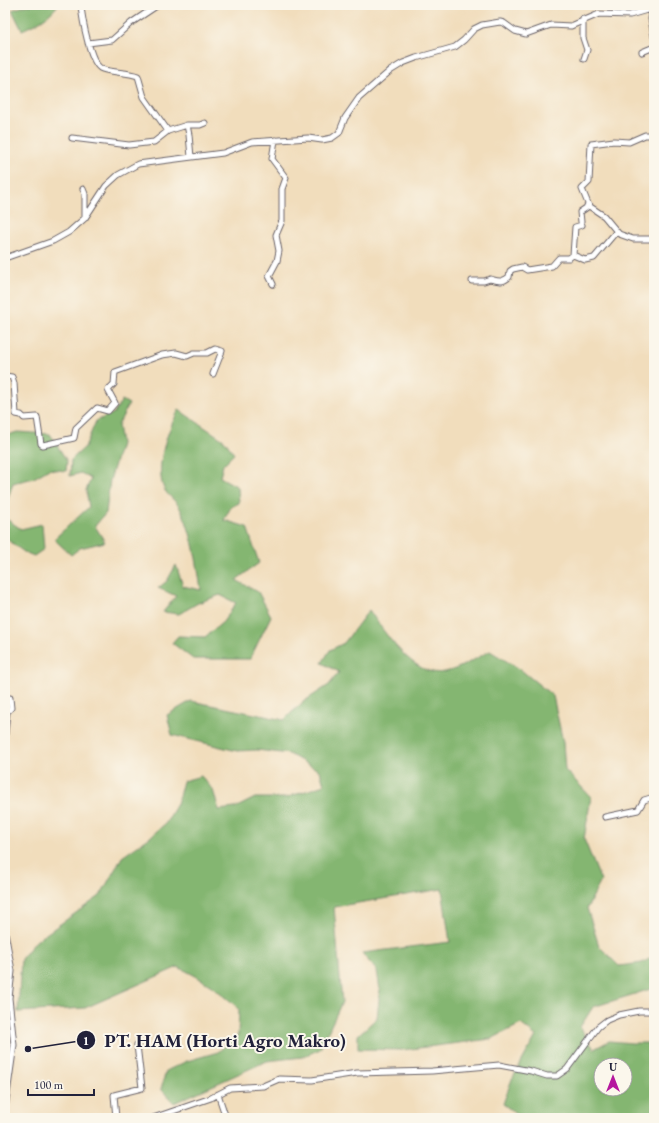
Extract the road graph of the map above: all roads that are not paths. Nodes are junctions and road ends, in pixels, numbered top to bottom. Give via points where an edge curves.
1 (81, 5) edge
2 (158, 5) edge
3 (653, 8) edge
4 (583, 20) junction
5 (654, 37) edge
6 (88, 43) junction
7 (654, 47) edge
8 (642, 52) dead end
9 (584, 59) dead end
10 (204, 123) dead end
11 (186, 124) junction
12 (168, 131) junction
13 (654, 131) edge
14 (72, 138) dead end
15 (275, 140) junction
16 (191, 157) junction
17 (83, 190) dead end
18 (588, 204) junction
19 (85, 218) junction
20 (616, 232) junction
21 (654, 239) edge
22 (573, 255) junction
23 (5, 258) edge
24 (472, 281) dead end
25 (273, 284) dead end
26 (212, 374) dead end
27 (5, 376) edge
28 (10, 698) dead end
29 (5, 734) edge
30 (654, 796) edge
31 (605, 817) dead end
32 (5, 932) edge
33 (7, 949) edge
34 (654, 1010) edge
35 (137, 1045) dead end
36 (218, 1094) junction
37 (5, 1108) edge
38 (116, 1118) edge
39 (153, 1118) edge
40 (226, 1118) edge

1 - 6 street
2 - 6 street via 134,20 112,40
3 - 4 street via 630,15 600,14
3 - 5 street via 651,19
4 - 9 street via 583,38 587,50
4 - 15 street via 571,26 551,25 526,34 500,22 482,25 454,47 416,58 390,71 359,98 345,118 339,133 332,138
6 - 12 street via 95,63 101,69 138,76 144,97
7 - 8 street
10 - 11 street
11 - 12 street
11 - 16 street
12 - 14 street via 154,142 129,145
13 - 18 street via 651,135 633,141 591,144 589,182 582,189
15 - 16 street via 247,143 223,153
15 - 25 street via 272,159 286,178 282,189 282,221 276,236 279,252 269,276
16 - 19 street via 145,163 129,168 106,186
17 - 19 street
18 - 20 street via 604,216
18 - 22 street via 580,212 582,224 575,227
19 - 23 street via 69,232 53,241
20 - 21 street via 633,239
20 - 22 street via 594,258 585,260
22 - 24 street via 558,259 552,266 527,270 522,267 513,269 504,281 498,282 490,278 484,282
26 - 27 street via 222,351 215,348 207,354 162,355 115,372 113,385 108,390 115,402 114,405 108,411 97,408 76,428 74,438 44,445 41,444 37,417 24,418 16,414 14,383 12,378
28 - 29 street via 11,708 7,713
30 - 31 street via 644,800 638,810
32 - 33 street
33 - 37 street via 12,971 9,998 14,1045
34 - 36 street via 607,1020 567,1069 557,1076 546,1076 508,1065 491,1065 432,1071 357,1073 312,1080 279,1079 262,1086 230,1088
35 - 38 street via 142,1087 114,1095
36 - 39 street
36 - 40 street

